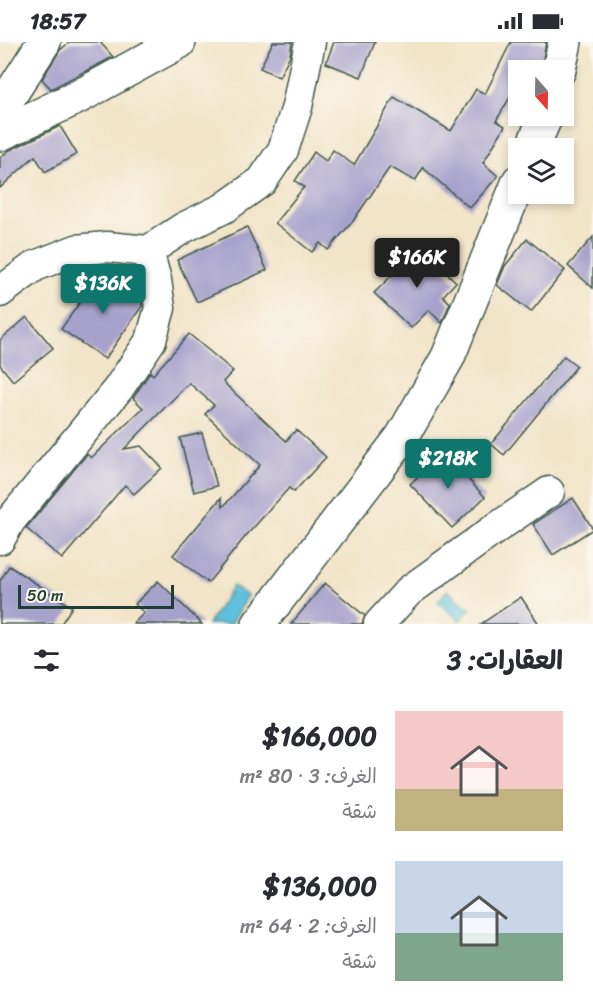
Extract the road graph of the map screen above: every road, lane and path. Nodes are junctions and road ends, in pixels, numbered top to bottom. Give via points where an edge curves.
1 (44, 42) edge
2 (179, 42) edge
3 (310, 42) edge
4 (565, 42) edge
5 (561, 60) edge
6 (0, 111) edge
7 (0, 134) edge
8 (510, 204) edge
9 (148, 251) junction
10 (0, 292) edge
11 (549, 492) dead end
12 (0, 539) edge
13 (259, 624) edge
14 (379, 624) edge

1 - 6 main road
2 - 7 main road
3 - 9 street via 297,107 283,150 262,181 224,208
4 - 5 main road
8 - 13 main road via 448,357 402,437
9 - 10 street via 107,247 76,250 35,266
9 - 12 street via 160,308 151,340 118,389 10,521
11 - 14 street via 409,591

